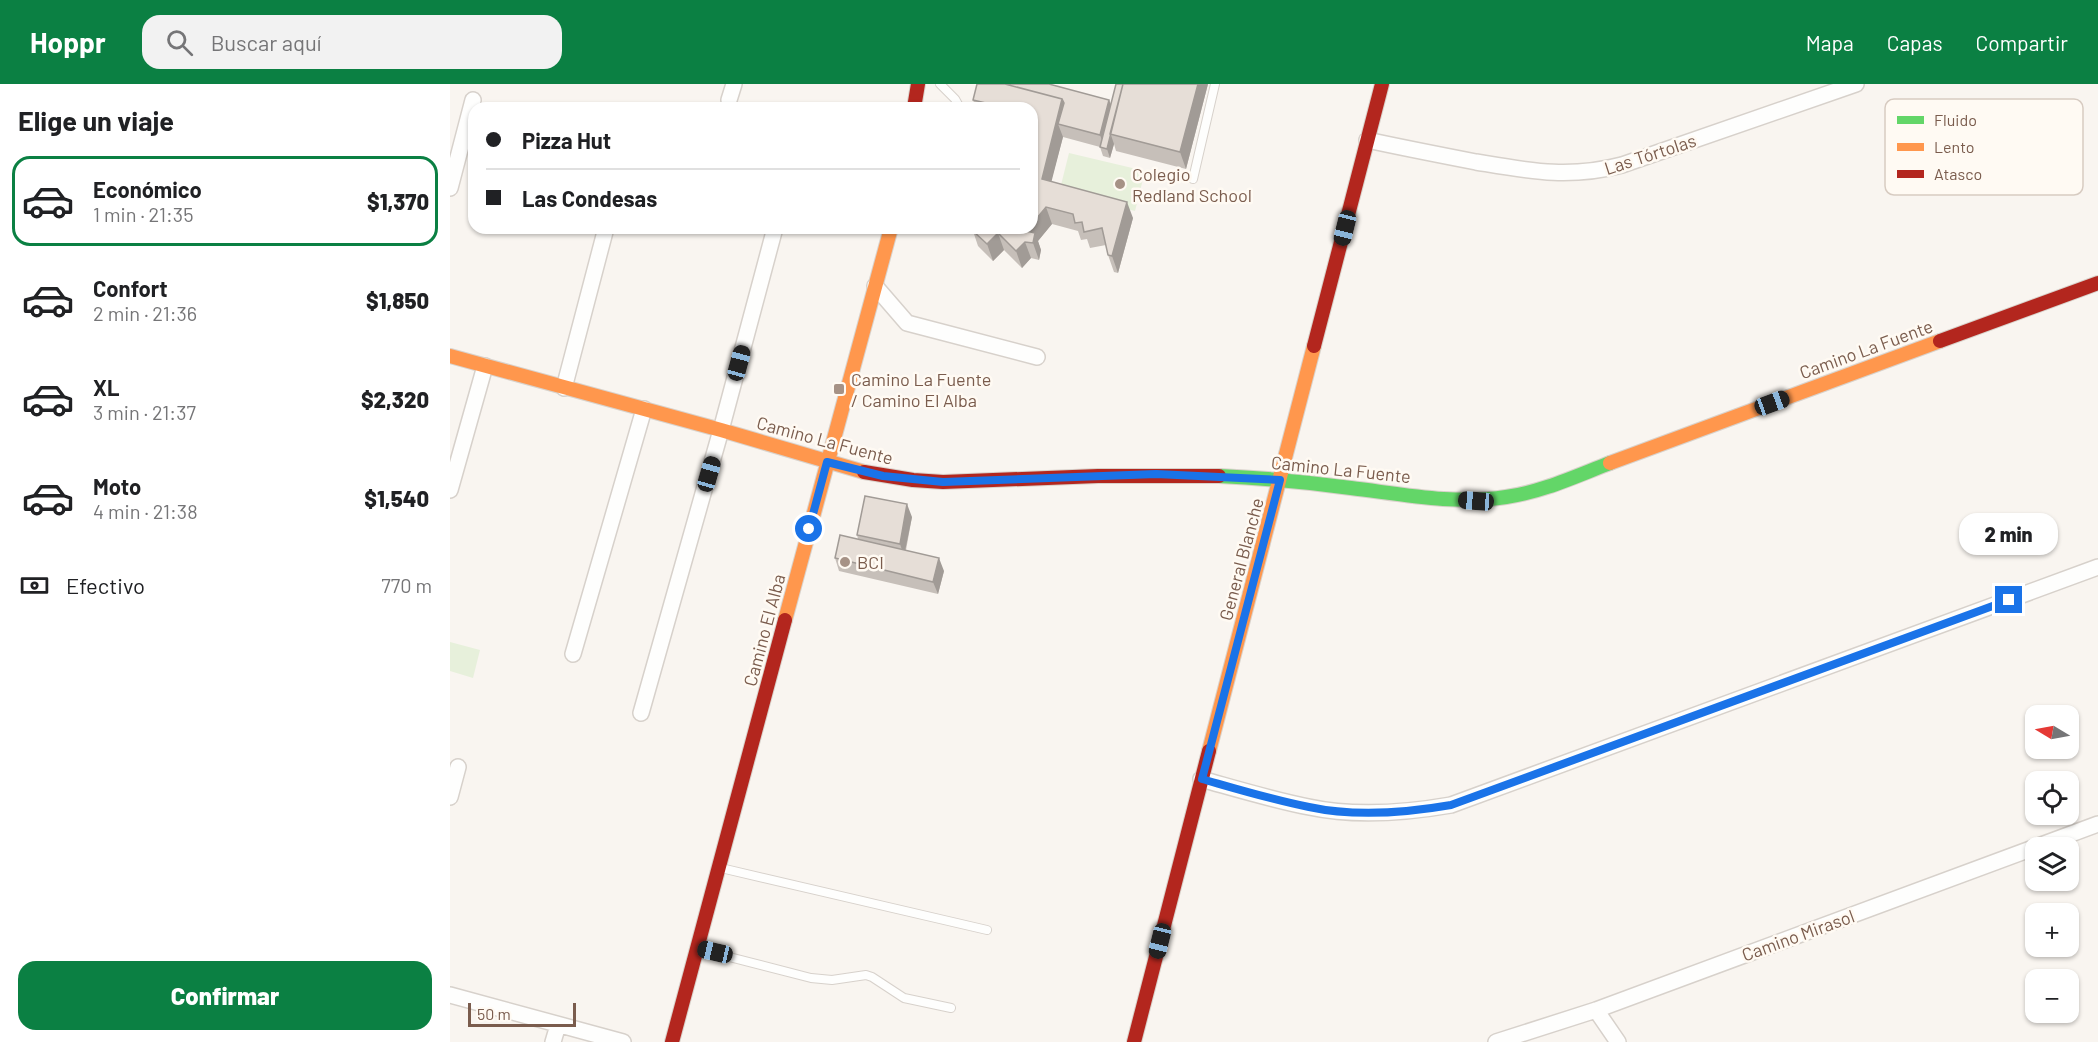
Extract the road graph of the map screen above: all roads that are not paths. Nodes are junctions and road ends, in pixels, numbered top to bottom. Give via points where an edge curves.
1 (734, 84) edge
2 (918, 84) edge
3 (940, 84) edge
4 (1215, 84) edge
5 (1382, 84) edge
6 (1856, 84) edge
7 (729, 100) dead end
8 (915, 102) edge
9 (957, 102) edge
10 (468, 119) edge
11 (1367, 140) junction
12 (1193, 179) dead end
13 (450, 188) edge
14 (604, 234) edge
15 (773, 234) edge
16 (889, 234) edge
17 (2098, 283) edge
18 (875, 286) junction
19 (450, 356) edge
20 (1037, 357) dead end
21 (485, 366) junction
22 (564, 388) junction
23 (644, 409) junction
24 (721, 430) junction
25 (827, 462) junction
26 (1280, 480) junction
27 (450, 490) edge
28 (2098, 567) edge
29 (573, 654) dead end
30 (640, 713) dead end
31 (458, 767) dead end
32 (1202, 779) junction
33 (450, 797) edge
34 (2098, 824) edge
35 (720, 868) junction
36 (987, 930) dead end
37 (698, 949) junction
38 (450, 995) edge
39 (951, 1008) dead end
40 (1596, 1010) junction
41 (558, 1024) junction
42 (552, 1042) edge
43 (623, 1042) edge
44 (672, 1042) edge
45 (1134, 1042) edge
46 (1496, 1042) edge
47 (1618, 1042) edge

1 - 7 street
2 - 8 main road
3 - 9 lane
4 - 12 lane
5 - 11 main road, General Blanche
6 - 11 street, Las Tórtolas via 1623,165 1589,172 1529,171
10 - 13 street
11 - 26 main road, General Blanche
14 - 22 street
15 - 24 street
16 - 18 main road, Camino El Alba
17 - 26 main road, Camino La Fuente via 1508,498 1459,500
18 - 20 street via 907,323
18 - 25 main road, Camino El Alba
19 - 21 main road, Camino La Fuente
21 - 22 main road, Camino La Fuente
21 - 27 street
22 - 23 main road, Camino La Fuente
23 - 24 main road, Camino La Fuente
23 - 29 street
24 - 25 main road, Camino La Fuente
24 - 30 street
25 - 26 main road, Camino La Fuente via 883,476 943,482 1156,474
25 - 35 main road, Camino El Alba
26 - 32 main road, General Blanche
28 - 32 street via 1451,805 1395,812 1329,810
31 - 33 street
32 - 45 main road, General Blanche
34 - 40 street, Camino Mirasol
35 - 36 lane
35 - 37 main road, Camino El Alba
37 - 39 lane via 811,978 832,980 866,975 904,998
37 - 44 main road, Camino El Alba
38 - 41 street
40 - 46 street, Camino Mirasol
40 - 47 street
41 - 42 street
41 - 43 street

